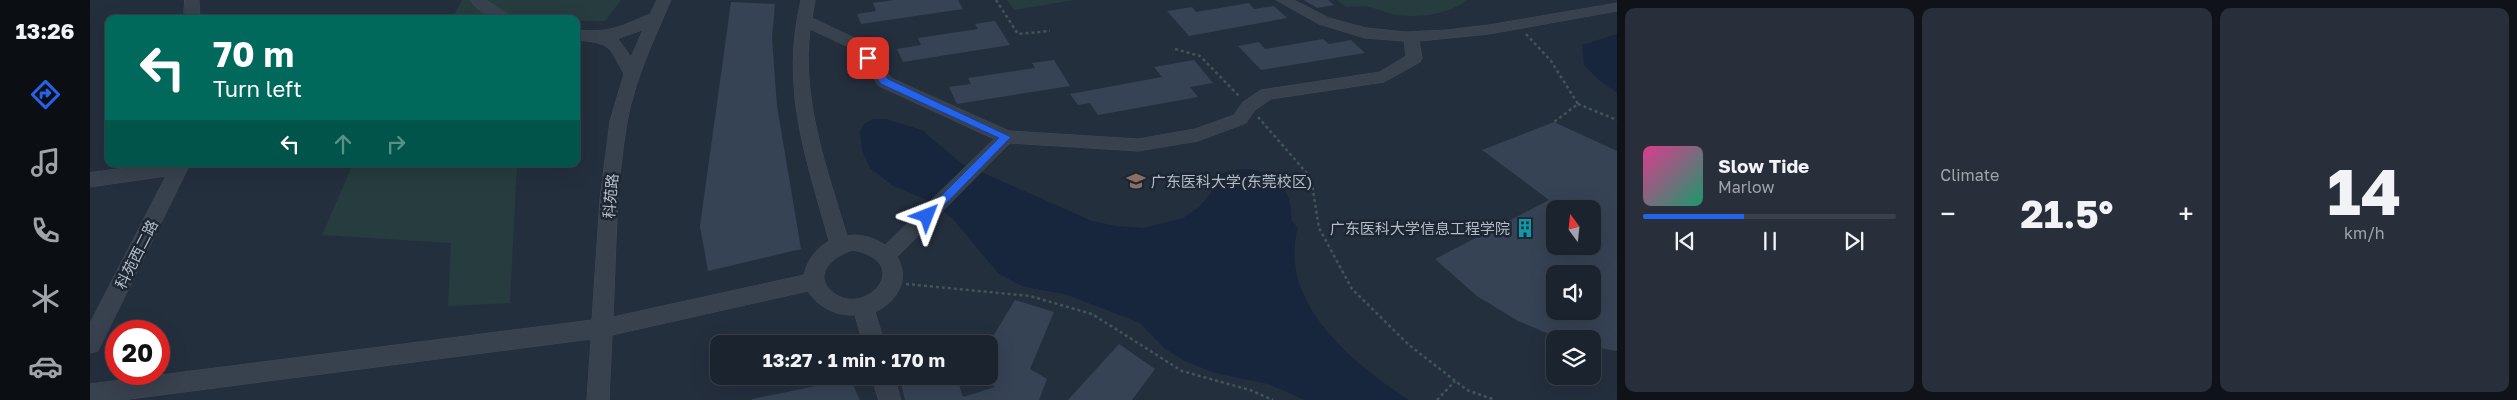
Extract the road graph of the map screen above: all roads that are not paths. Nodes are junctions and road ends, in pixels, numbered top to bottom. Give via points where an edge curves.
1 (192, 0) edge
2 (477, 0) edge
3 (664, 0) edge
4 (808, 0) edge
5 (1283, 0) edge
6 (1617, 6) edge
7 (192, 15) edge
8 (500, 15) edge
9 (654, 18) junction
10 (804, 20) junction
11 (580, 35) edge
12 (602, 38) junction
13 (1411, 38) junction
14 (632, 74) junction
15 (1006, 137) junction
16 (174, 167) edge
17 (179, 167) edge
18 (90, 180) edge
19 (840, 244) junction
20 (887, 255) junction
21 (815, 281) junction
22 (862, 305) junction
23 (602, 328) junction
24 (871, 335) edge
25 (90, 344) edge
26 (886, 385) edge
27 (90, 394) edge
28 (598, 400) edge
29 (890, 400) edge

1 - 7 street
2 - 8 street
3 - 9 street, 科苑路
4 - 10 street
5 - 13 street via 1336,25
6 - 13 street via 1438,38
9 - 12 street via 620,35
9 - 14 street, 科苑路
10 - 15 street via 859,46 885,82
10 - 19 street via 800,56 802,92 809,135
11 - 12 street
12 - 14 street via 615,43
13 - 15 street via 1414,58 1384,76 1267,94 1249,106 1240,119 1198,135 1138,145
14 - 23 street, 科苑路 via 619,121 609,199
15 - 20 street
16 - 18 street
17 - 25 street, 科苑西二路
19 - 20 street via 862,242
19 - 21 street via 828,249 817,261 813,275
20 - 22 street via 894,270 893,283 884,297
21 - 22 street via 823,295 837,304
21 - 23 street
22 - 24 street
23 - 27 street
23 - 28 street, 科苑路
26 - 29 street

